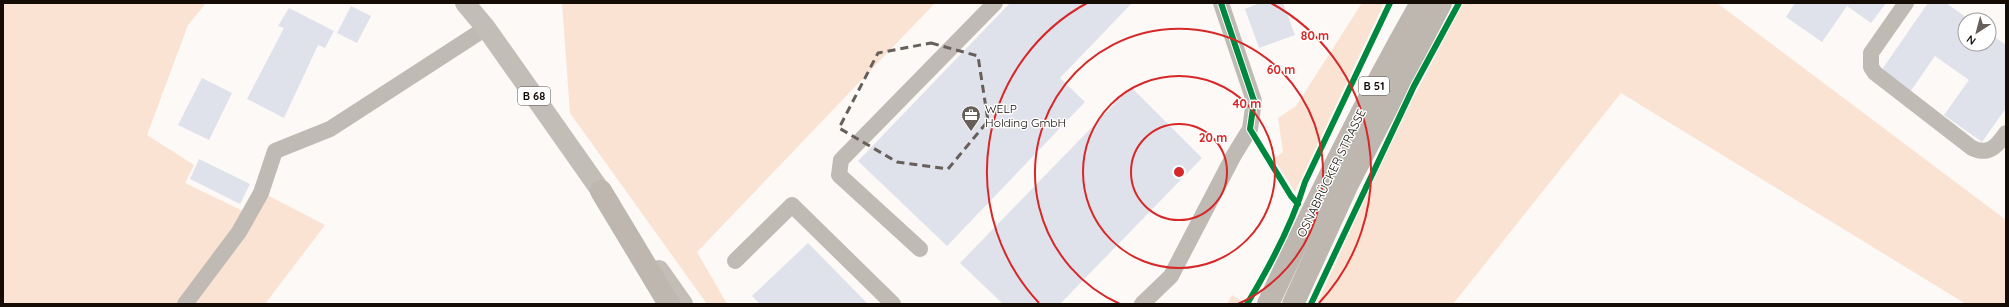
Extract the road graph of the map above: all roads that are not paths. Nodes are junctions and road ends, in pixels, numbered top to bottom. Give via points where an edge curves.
1 (465, 3) edge
2 (995, 3) edge
3 (1221, 3) edge
4 (1404, 3) edge
5 (1421, 3) edge
6 (1441, 3) edge
7 (1906, 3) edge
8 (486, 28) junction
9 (2006, 133) edge
10 (1330, 171) junction
11 (601, 191) junction
12 (920, 249) dead end
13 (735, 262) dead end
14 (186, 304) edge
15 (669, 304) edge
16 (683, 304) edge
17 (691, 304) edge
18 (893, 304) edge
19 (1142, 304) edge
20 (1268, 304) edge
21 (1293, 304) edge

1 - 8 main road, B 68
2 - 12 street via 841,160 839,175
3 - 19 street via 1254,101 1250,129 1171,276
4 - 10 highway
5 - 10 highway, OSNABRÜCKER STRASSE / B 51
6 - 21 highway, OSNABRÜCKER STRASSE / B 51 via 1348,184
7 - 9 street via 1871,53 1871,67 1875,73 1976,150 1988,151 1997,146
8 - 11 main road, B 68
8 - 14 street via 330,129 275,151 261,193 239,232
10 - 20 highway, OSNABRÜCKER STRASSE / B 51
11 - 15 highway, B 68
11 - 16 main road, B 68
11 - 17 main road, B 68
13 - 18 street via 792,205

